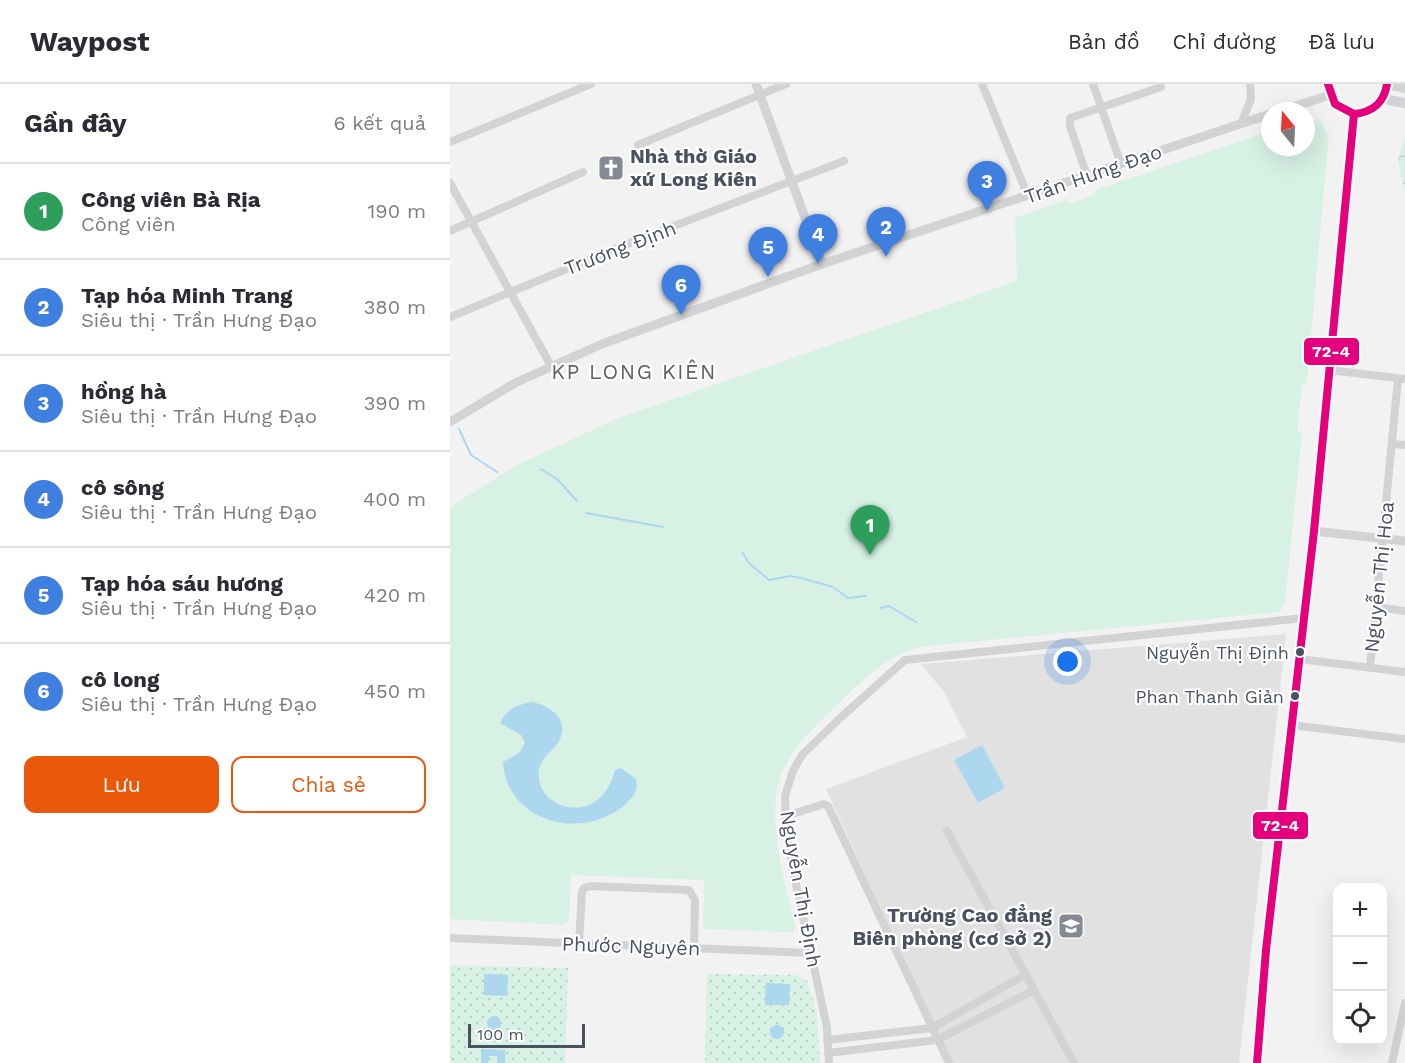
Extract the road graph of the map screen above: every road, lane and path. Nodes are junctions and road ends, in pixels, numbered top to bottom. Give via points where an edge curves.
1 (591, 84) edge
2 (756, 84) edge
3 (786, 84) edge
4 (982, 84) edge
5 (1093, 84) edge
6 (1250, 84) edge
7 (1387, 84) edge
8 (1161, 87) dead end
9 (1327, 87) edge
10 (1405, 88) edge
11 (760, 95) junction
12 (1384, 99) junction
13 (1298, 102) edge
14 (1405, 103) edge
15 (1100, 107) junction
16 (1354, 114) junction
17 (1261, 117) edge
18 (1240, 124) junction
19 (450, 142) edge
20 (638, 145) dead end
21 (844, 161) dead end
22 (1121, 164) junction
23 (583, 172) dead end
24 (1087, 176) junction
25 (450, 183) edge
26 (792, 183) junction
27 (1028, 196) junction
28 (471, 222) junction
29 (450, 231) edge
30 (822, 264) junction
31 (509, 291) junction
32 (450, 317) edge
33 (551, 366) junction
34 (1329, 370) junction
35 (1402, 379) edge
36 (450, 422) edge
37 (1392, 444) junction
38 (1405, 445) edge
39 (1314, 531) junction
40 (1384, 539) junction
41 (1405, 541) edge
42 (1376, 607) junction
43 (1405, 610) edge
44 (1305, 618) junction
45 (1299, 659) junction
46 (1370, 667) junction
47 (1405, 672) edge
48 (1291, 724) junction
49 (1405, 739) edge
50 (786, 816) junction
51 (947, 831) dead end
52 (450, 938) edge
53 (579, 944) junction
54 (694, 948) junction
55 (811, 953) junction
56 (1026, 974) junction
57 (1034, 990) junction
58 (1405, 1003) edge
59 (932, 1028) junction
60 (827, 1040) junction
61 (938, 1040) junction
62 (828, 1053) junction
63 (829, 1063) edge
64 (949, 1063) edge
65 (1074, 1063) edge
66 (1257, 1063) edge
67 (1392, 1063) edge

1 - 19 street
2 - 11 street
3 - 11 street
4 - 27 street
5 - 15 street
6 - 18 street via 1251,99
7 - 10 main road
7 - 12 main road
8 - 15 street
9 - 13 street
9 - 16 main road via 1344,111
11 - 20 street
11 - 26 street
12 - 14 main road
12 - 16 main road via 1375,108
15 - 22 street
15 - 24 street via 1074,116 1069,122
16 - 34 street
17 - 18 street, Trần Hưng Đạo
18 - 22 street, Trần Hưng Đạo
21 - 26 street, Trương Định
22 - 24 street, Trần Hưng Đạo
23 - 28 street
24 - 27 street, Trần Hưng Đạo
25 - 28 street
26 - 30 street
26 - 31 street, Trương Định
27 - 30 street, Trần Hưng Đạo
28 - 29 street
28 - 31 street
30 - 33 street, Trần Hưng Đạo
31 - 32 street, Trương Định
31 - 33 street
33 - 36 street, Trần Hưng Đạo
34 - 35 street
34 - 39 street
35 - 37 street, Nguyễn Thị Hoa
37 - 38 street
37 - 40 street, Nguyễn Thị Hoa
39 - 40 street
39 - 44 street
40 - 41 street
40 - 42 street, Nguyễn Thị Hoa
42 - 43 street
42 - 46 street, Nguyễn Thị Hoa
44 - 45 street
44 - 50 street, Nguyễn Thị Định via 905,660 802,755 785,796
45 - 46 street
45 - 48 street
46 - 47 street
48 - 49 street
48 - 66 street
50 - 55 street, Nguyễn Thị Định
50 - 59 street via 828,806
51 - 56 street
52 - 53 street, Phước Nguyên
53 - 54 street, Phước Nguyên
53 - 54 street via 582,892 591,886 689,890 695,900
54 - 55 street, Phước Nguyên
55 - 60 street, Nguyễn Thị Định
56 - 57 street
56 - 59 street
57 - 61 street
57 - 65 street
58 - 67 street
59 - 60 street
59 - 61 street
60 - 62 street, Nguyễn Thị Định
61 - 62 street
61 - 64 street
62 - 63 street, Nguyễn Thị Định

